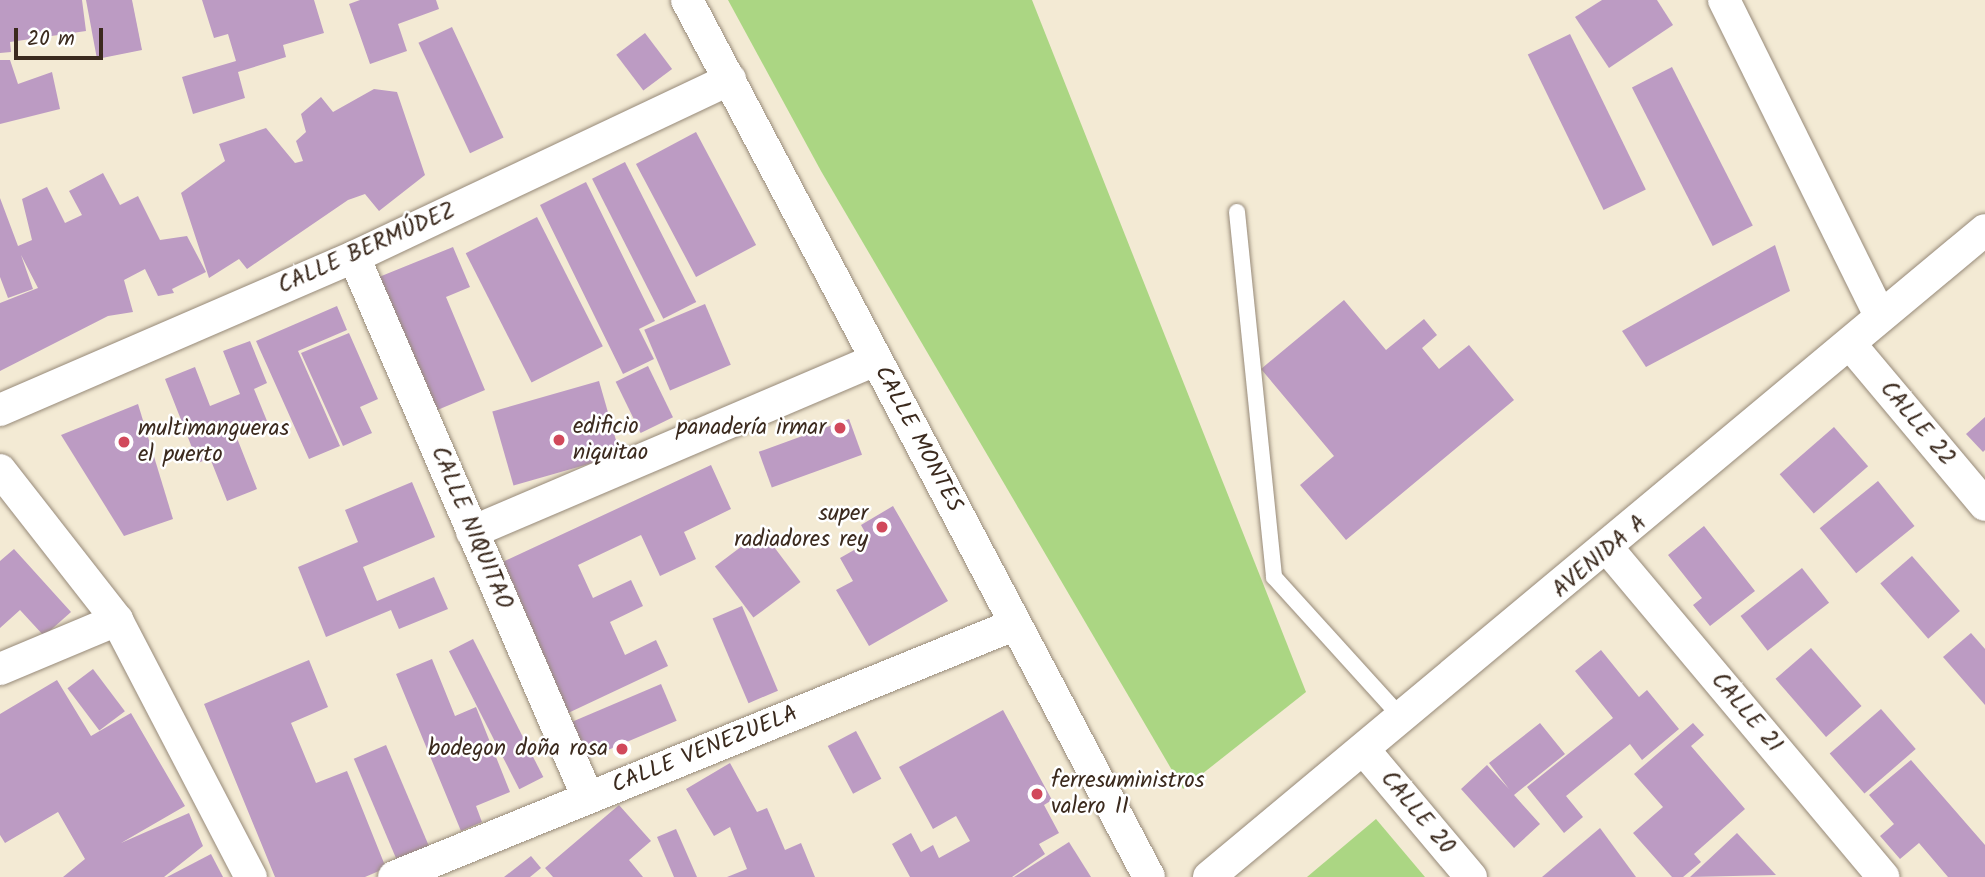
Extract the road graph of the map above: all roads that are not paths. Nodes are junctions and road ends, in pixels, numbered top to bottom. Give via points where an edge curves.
1 (687, 0) edge
2 (1724, 0) edge
3 (730, 79) junction
4 (1237, 212) dead end
5 (1985, 230) edge
6 (354, 257) junction
7 (1880, 316) junction
8 (1850, 344) junction
9 (876, 360) junction
10 (0, 410) edge
11 (0, 470) edge
12 (1985, 505) edge
13 (472, 532) junction
14 (1609, 550) junction
15 (117, 620) junction
16 (1016, 624) junction
17 (0, 670) edge
18 (1402, 718) junction
19 (1364, 750) junction
20 (588, 798) junction
21 (251, 877) edge
22 (394, 877) edge
23 (1149, 877) edge
24 (1209, 877) edge
25 (1471, 877) edge
26 (1883, 877) edge

1 - 3 street, CALLE MONTES
2 - 7 street
3 - 6 street, CALLE BERMÚDEZ
3 - 9 street, CALLE MONTES
4 - 18 lane via 1274,577
5 - 7 street, AVENIDA A
6 - 10 street, CALLE BERMÚDEZ
6 - 13 street, CALLE NIQUITAO
7 - 8 street, AVENIDA A
8 - 12 street, CALLE 22
8 - 14 street, AVENIDA A
9 - 13 street
9 - 16 street, CALLE MONTES
11 - 15 street
13 - 20 street, CALLE NIQUITAO
14 - 18 street, AVENIDA A
14 - 26 street, CALLE 21
15 - 17 street
15 - 21 street
16 - 20 street, CALLE VENEZUELA
16 - 23 street, CALLE MONTES
18 - 19 street, AVENIDA A
19 - 24 street, AVENIDA A
19 - 25 street, CALLE 20
20 - 22 street, CALLE VENEZUELA

